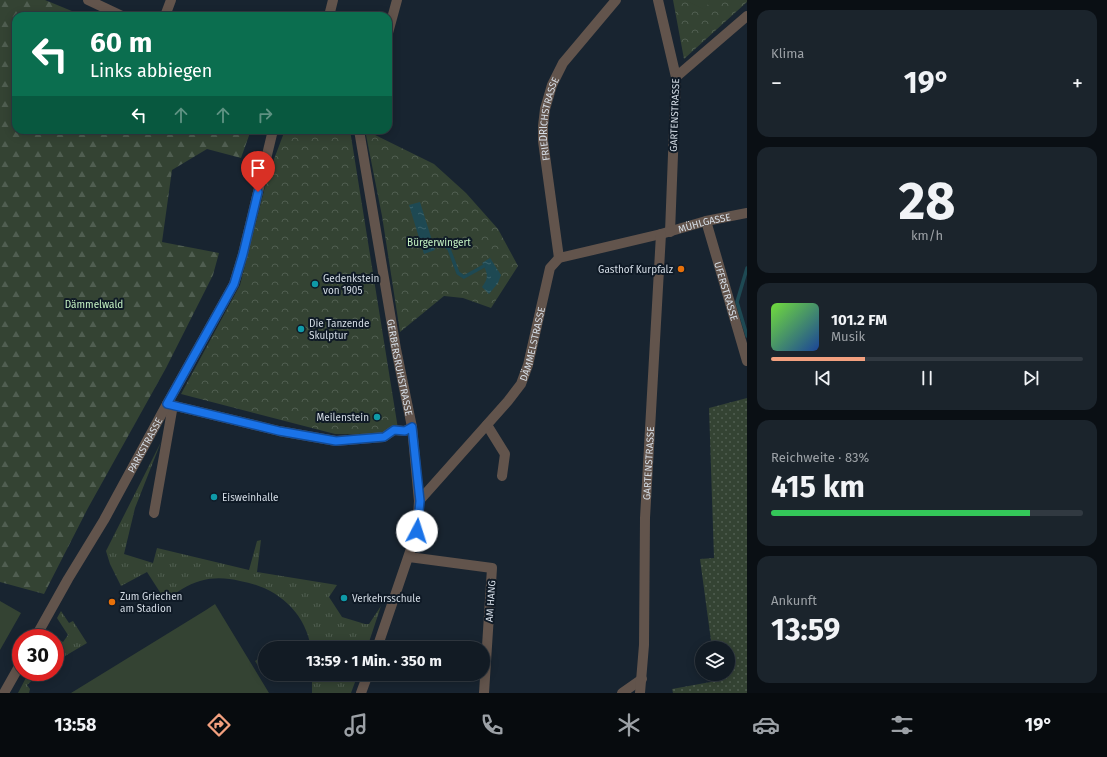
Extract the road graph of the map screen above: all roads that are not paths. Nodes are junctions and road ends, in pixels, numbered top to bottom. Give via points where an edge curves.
1 (88, 0) edge
2 (171, 0) edge
3 (333, 0) edge
4 (396, 0) edge
5 (616, 0) edge
6 (658, 0) edge
7 (114, 12) edge
8 (166, 12) edge
9 (330, 12) edge
10 (392, 16) edge
11 (747, 16) edge
12 (676, 77) junction
13 (272, 134) edge
14 (360, 134) edge
15 (747, 213) edge
16 (706, 221) junction
17 (665, 233) junction
18 (559, 258) junction
19 (747, 361) edge
20 (170, 404) junction
21 (487, 425) junction
22 (412, 427) junction
23 (502, 476) dead end
24 (420, 501) junction
25 (154, 513) dead end
26 (409, 557) junction
27 (40, 629) edge
28 (379, 641) edge
29 (12, 679) edge
30 (642, 679) junction
31 (366, 681) edge
32 (4, 693) edge
33 (362, 693) edge
34 (484, 693) edge
35 (622, 693) edge
36 (640, 693) edge

1 - 7 street
2 - 8 street
3 - 9 street
4 - 10 street
5 - 18 street, FRIEDRICHSTRASSE via 563,62 544,109 544,141
6 - 12 street, GARTENSTRASSE
11 - 12 street
12 - 17 street, GARTENSTRASSE
13 - 20 street, PARKSTRASSE via 234,284
14 - 22 street, GERBERSRUHSTRASSE via 396,349
15 - 16 street, MÜHLGASSE
16 - 17 street, MÜHLGASSE
16 - 19 street, UFERSTRASSE
17 - 18 street
17 - 30 street, GARTENSTRASSE via 645,518
18 - 21 street, DÄMMELSTRASSE via 550,268 528,365 521,384
20 - 22 street via 279,431 336,441 384,437 394,430 405,431
20 - 25 street
20 - 27 street, PARKSTRASSE
21 - 23 street via 505,454
21 - 24 street, DÄMMELSTRASSE
22 - 24 street, GERBERSRUHSTRASSE
24 - 26 street, GERBERSRUHSTRASSE via 417,531
26 - 28 street, GERBERSRUHSTRASSE
26 - 34 street, AM HANG via 492,568
29 - 32 street
30 - 35 street
30 - 36 street, GARTENSTRASSE
31 - 33 street

